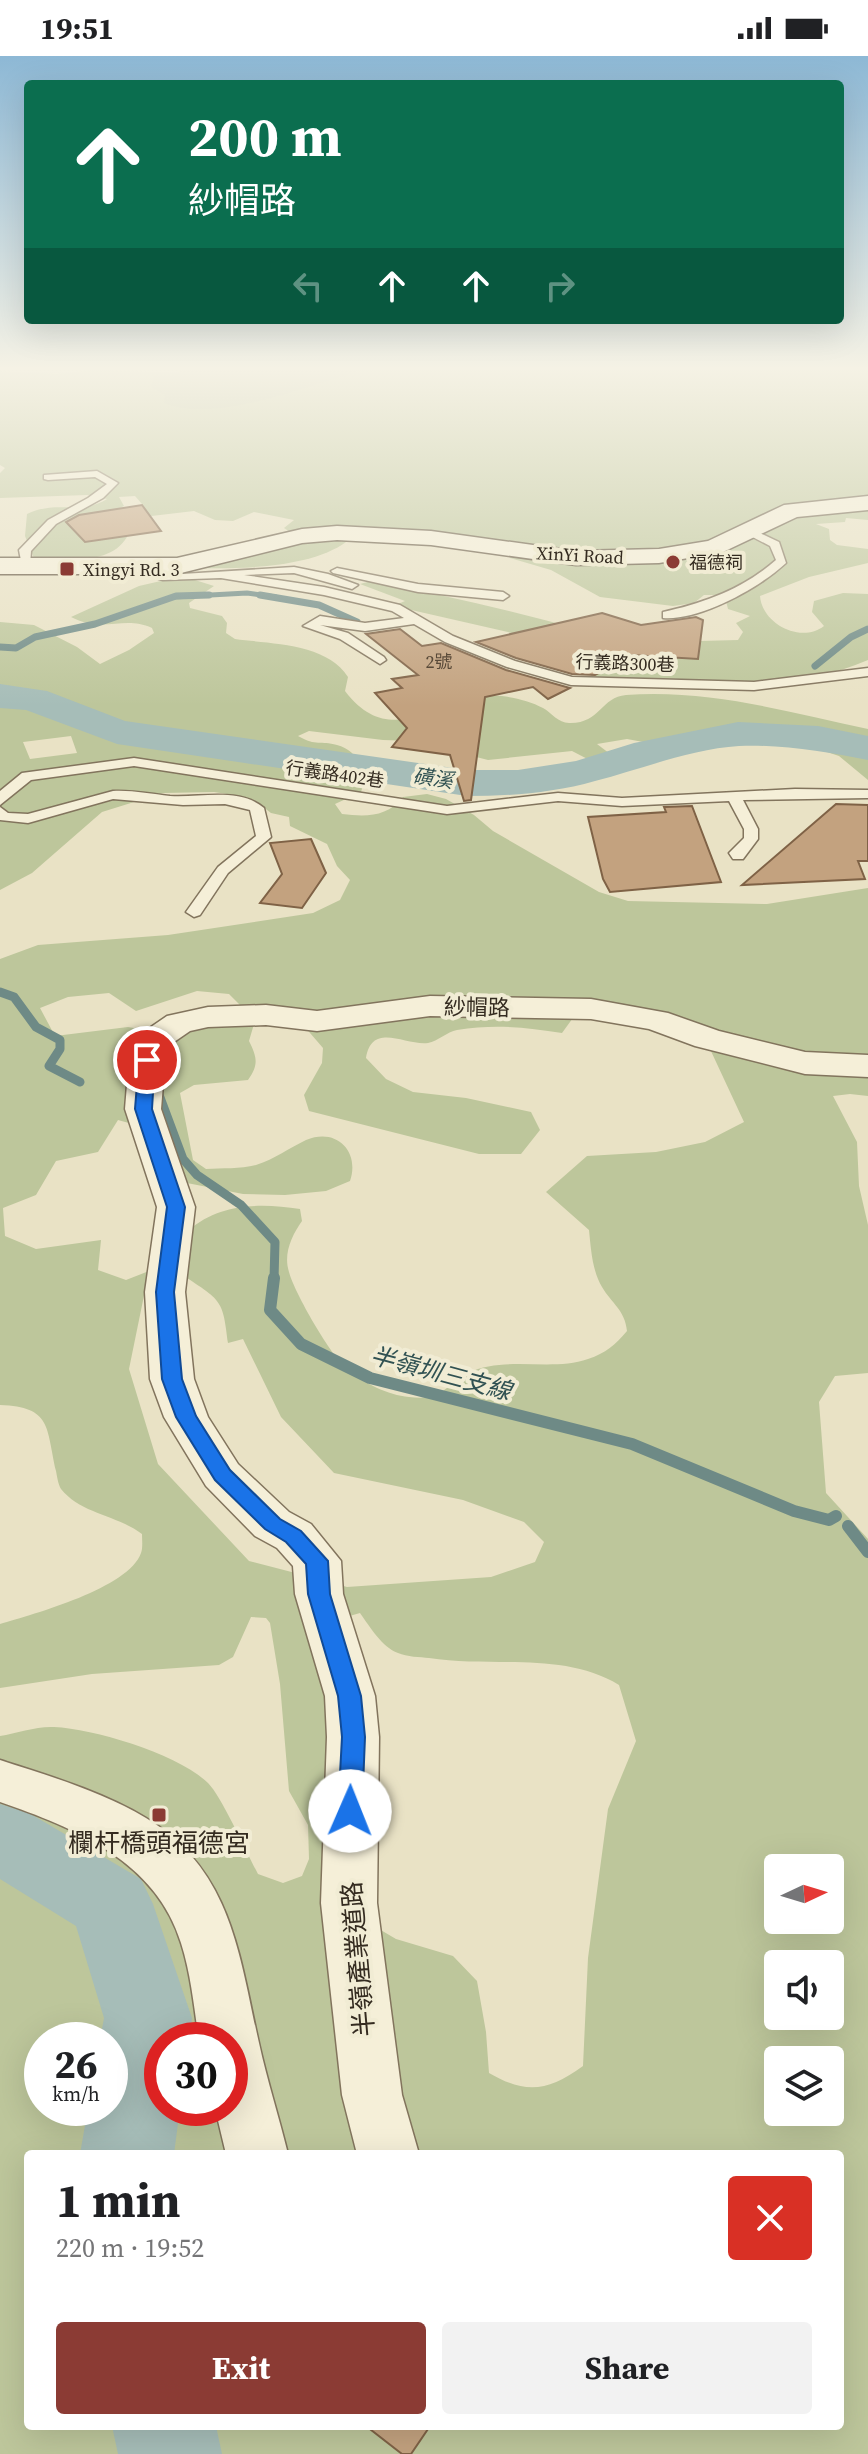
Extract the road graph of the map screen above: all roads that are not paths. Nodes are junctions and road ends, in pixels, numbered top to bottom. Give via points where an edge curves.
1 (111, 482) edge
2 (868, 503) edge
3 (747, 530) junction
4 (26, 564) junction
5 (0, 566) edge
6 (128, 567) junction
7 (278, 568) junction
8 (223, 575) junction
9 (503, 596) dead end
10 (396, 608) junction
11 (667, 615) dead end
12 (415, 620) junction
13 (380, 660) dead end
14 (868, 672) edge
15 (134, 762) junction
16 (33, 764) dead end
17 (868, 794) edge
18 (734, 797) junction
19 (0, 801) edge
20 (0, 811) edge
21 (738, 856) dead end
22 (194, 912) dead end
23 (868, 1066) edge
24 (143, 1109) joint
25 (0, 1781) edge
26 (226, 2022) edge
27 (248, 2117) edge
28 (256, 2150) edge
29 (387, 2150) edge

1 - 4 lane via 97,498 48,524 25,550
2 - 3 street, XinYi Road via 792,510
3 - 6 street, XinYi Road via 696,552 614,559 337,533 302,536 192,564
3 - 11 lane via 775,544 782,561 735,592
4 - 5 street, XinYi Road
4 - 6 street, XinYi Road
6 - 8 lane, 行義路300巷 via 151,576
7 - 8 lane, 行義路300巷
7 - 9 lane via 314,567 418,588
7 - 10 lane, 行義路300巷 via 333,579 395,602
8 - 10 lane, 行義路300巷
10 - 12 lane, 行義路300巷
12 - 13 lane via 365,627 320,620 309,626 344,636
12 - 14 lane, 行義路300巷 via 488,655 571,681 770,685
15 - 16 lane
15 - 18 lane, 行義路402巷 via 447,810 558,797 622,802
15 - 19 lane, 行義路402巷 via 27,776
17 - 18 lane, 行義路402巷
18 - 21 lane via 751,829 751,839
20 - 22 lane via 17,821 106,795 144,794 171,800 241,800 257,808 264,837 223,870
23 - 24 street, 紗帽路 via 805,1063 707,1039 656,1020 591,1009 430,1006 317,1021 266,1015 208,1017 179,1023 160,1036 147,1060
24 - 29 street, 半嶺產業道路 via 176,1207 165,1292 172,1379 186,1417 222,1475 317,1561 319,1594 350,1696 349,1903 372,2095
25 - 26 street via 90,1811 136,1837 170,1868 192,1898 210,1942
27 - 28 street

